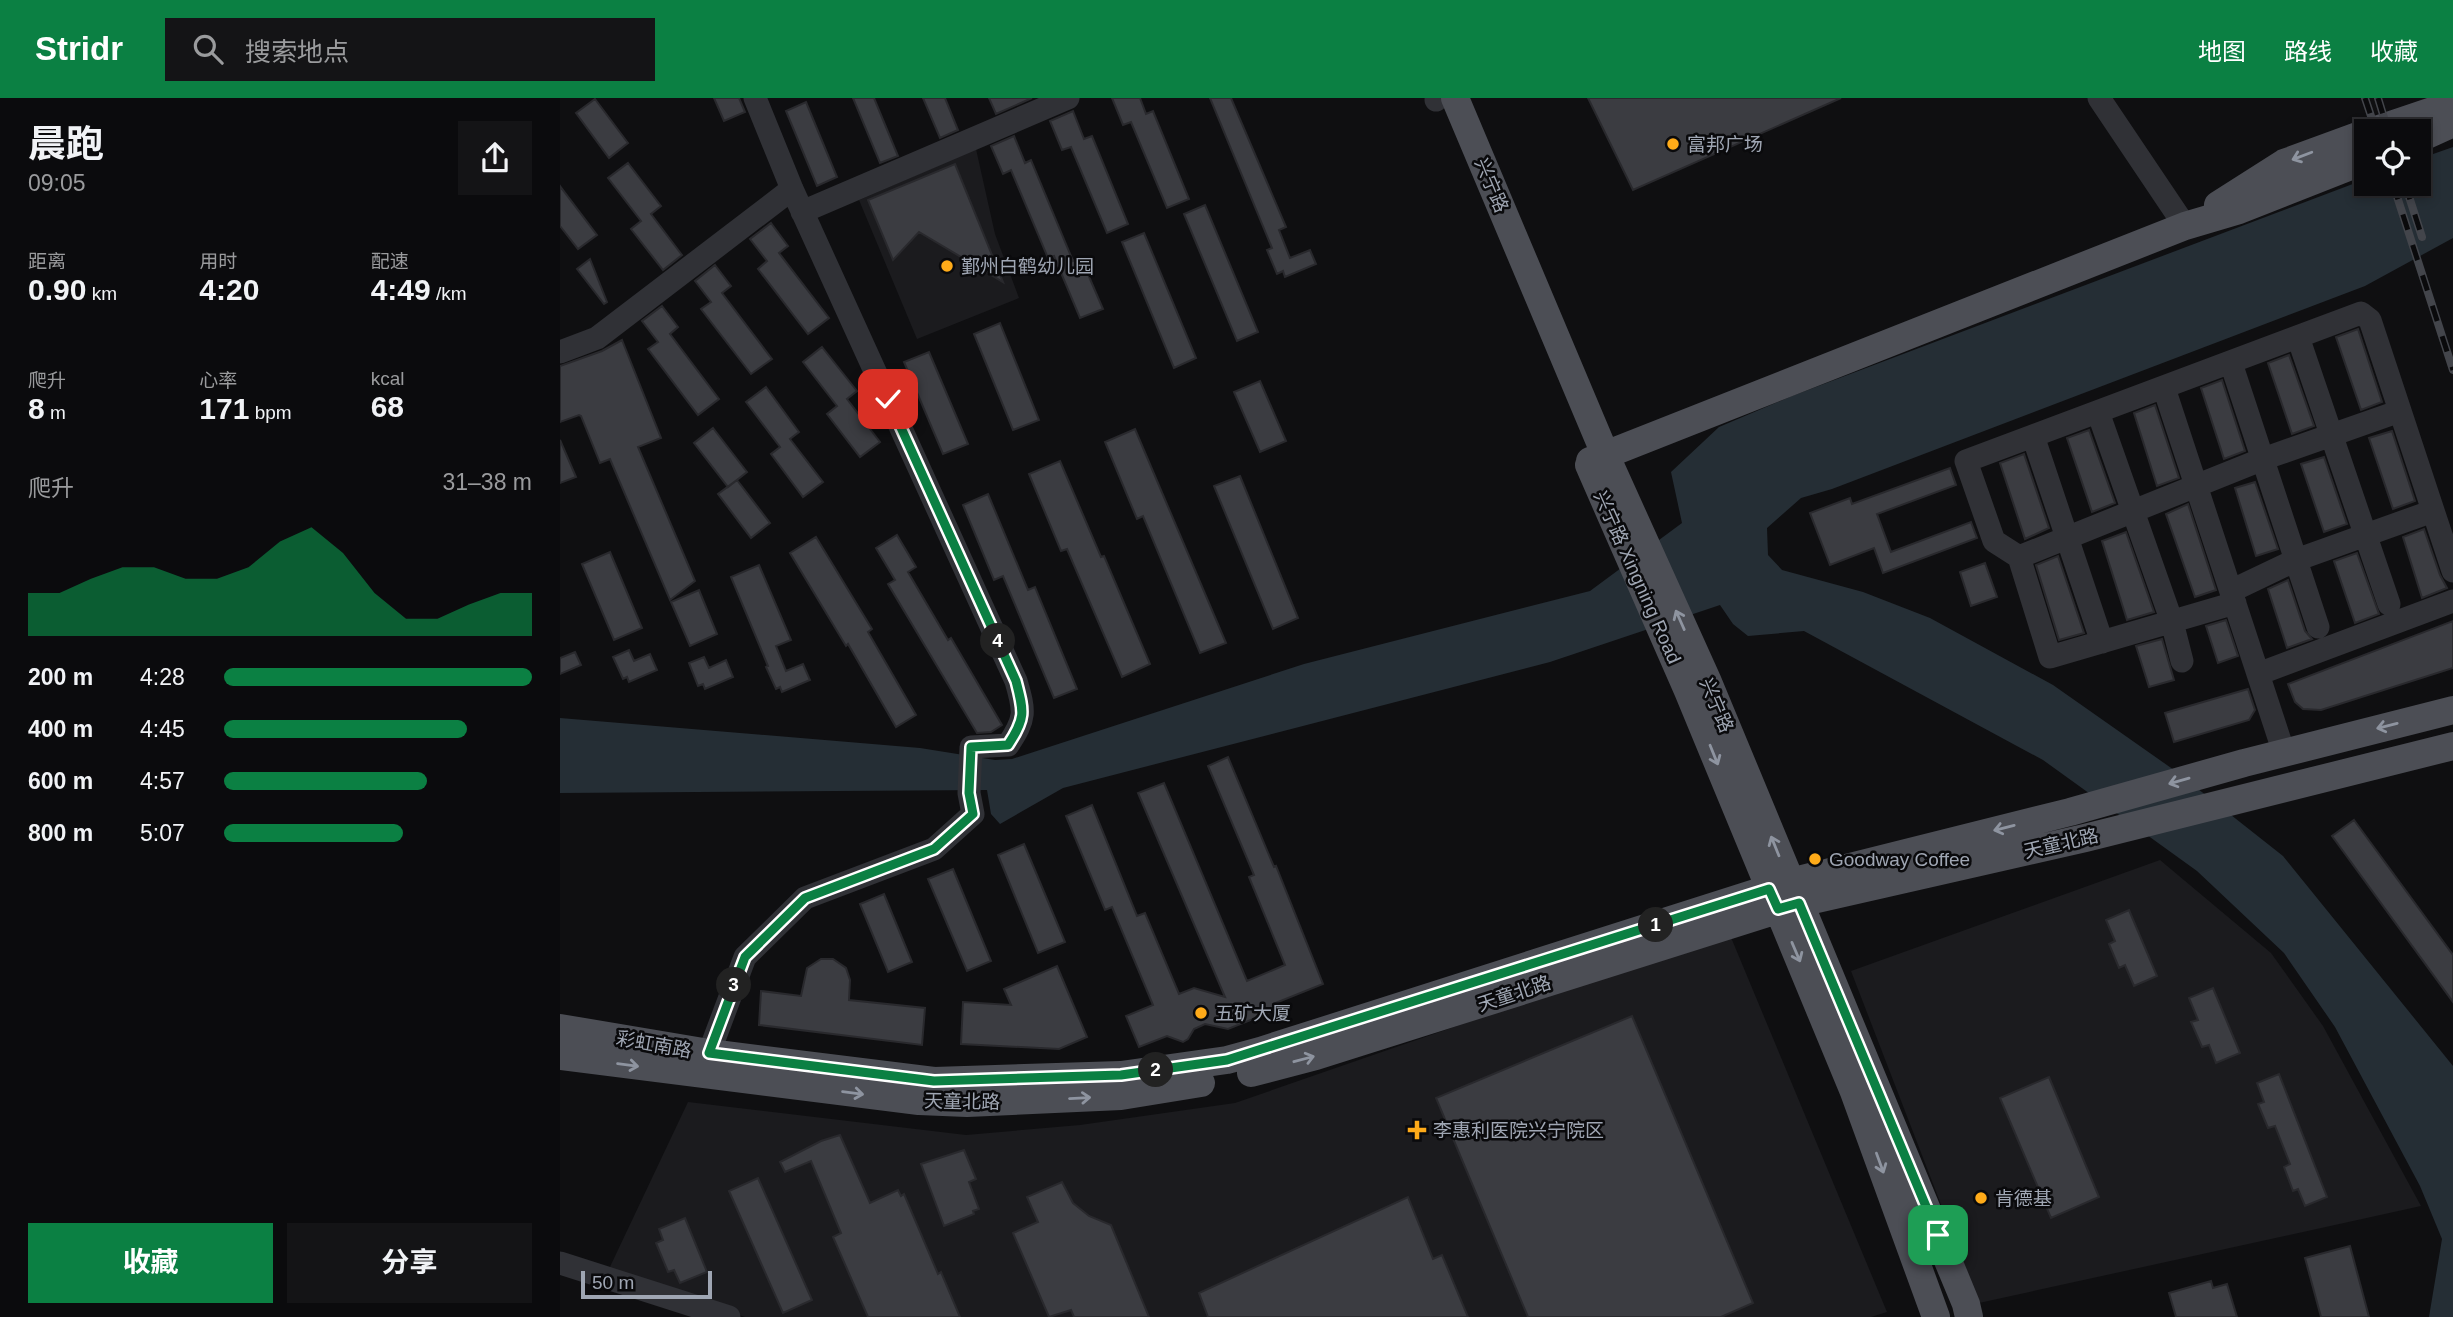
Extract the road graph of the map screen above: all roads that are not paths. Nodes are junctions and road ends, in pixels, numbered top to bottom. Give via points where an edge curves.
1 (755, 98) edge
2 (1068, 98) edge
3 (1441, 98) edge
4 (2099, 98) edge
5 (2453, 104) edge
6 (2409, 119) edge
7 (2453, 123) edge
8 (2431, 133) edge
9 (2354, 137) edge
10 (2354, 165) edge
11 (792, 189) junction
12 (802, 212) junction
13 (2185, 226) junction
14 (2298, 337) junction
15 (560, 352) edge
16 (2231, 363) junction
17 (2164, 388) junction
18 (2400, 411) junction
19 (2098, 412) junction
20 (2332, 435) junction
21 (2033, 436) junction
22 (1596, 458) junction
23 (2263, 459) junction
24 (2197, 487) junction
25 (2433, 511) junction
26 (2134, 512) junction
27 (2366, 535) junction
28 (2068, 538) junction
29 (2019, 557) junction
30 (2296, 560) junction
31 (2453, 571) edge
32 (2233, 597) junction
33 (2453, 601) edge
34 (2389, 604) dead end
35 (2172, 622) junction
36 (2318, 627) dead end
37 (2102, 642) junction
38 (2182, 661) dead end
39 (2258, 674) junction
40 (1698, 687) joint
41 (2453, 709) edge
42 (2453, 746) edge
43 (2284, 752) junction
44 (1784, 895) junction
45 (560, 1028) edge
46 (709, 1053) junction
47 (560, 1056) edge
48 (560, 1264) edge
49 (1933, 1316) edge
50 (729, 1317) edge
51 (1969, 1317) edge

1 - 11 street
2 - 12 street
3 - 22 main road, 兴宁路
4 - 13 street
5 - 6 main road
7 - 8 main road
9 -> 13 main road via 2284,163
10 - 13 main road
11 - 12 street
11 - 15 street via 597,338
12 - 46 street via 1016,681 1023,706 1021,725 1008,745 971,747 973,814 934,849 805,898 745,957
13 - 22 main road
14 - 16 street
14 - 18 street via 2366,315
14 - 20 street
16 - 17 street
16 - 23 street
17 - 19 street
17 - 24 street
18 - 20 street
18 - 25 street
19 - 21 street
19 - 26 street
20 - 23 street
20 - 27 street
21 - 28 street
21 - 29 street via 1966,461 1994,541
22 - 40 main road, 兴宁路 Xingning Road
23 - 24 street
23 - 30 street
24 - 26 street
24 - 32 street
25 - 27 street
25 - 31 street
26 - 28 street
26 - 35 street
27 - 30 street
27 - 34 street
28 - 29 street
28 - 37 street
29 - 37 street via 2050,657
30 - 32 street
30 - 36 street
32 - 35 street
32 - 39 street
33 - 39 street
35 - 37 street
35 - 38 street
39 - 43 street
40 - 44 main road, 兴宁路
41 -> 43 main road, 天童北路
42 - 44 main road, 天童北路 via 2112,831
43 -> 44 main road, 天童北路
44 - 46 main road, 彩虹南路 via 1227,1060 1121,1075 934,1081
47 -> 44 main road, 天童北路 via 919,1101 1121,1096 1234,1077 1316,1056
44 -> 49 main road, 兴宁路
44 - 51 main road, 兴宁路
45 - 46 main road, 彩虹南路
48 - 50 street

